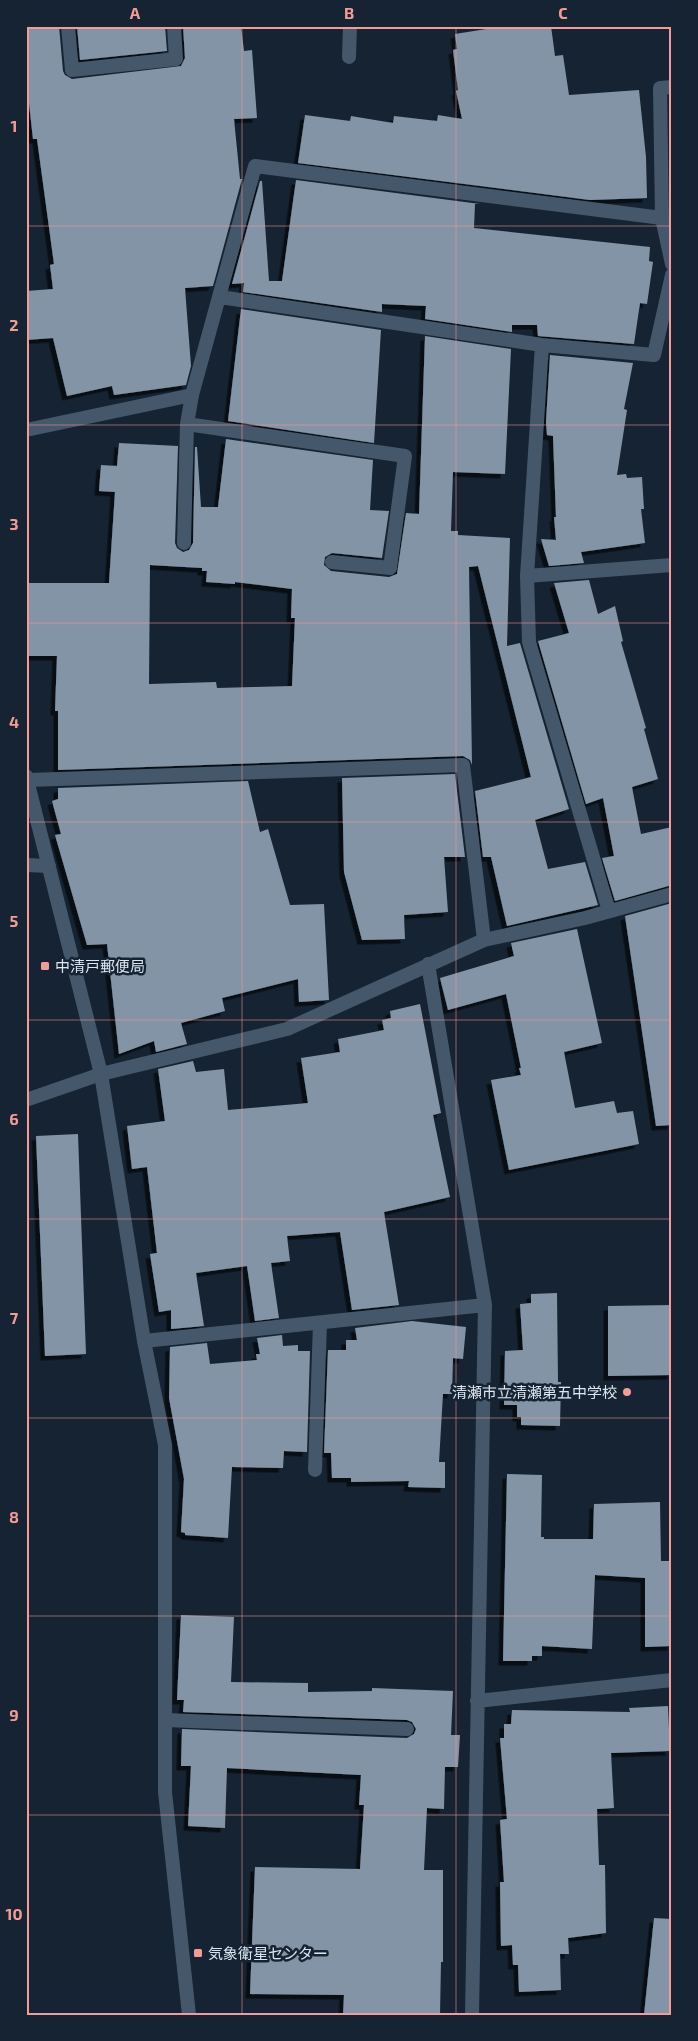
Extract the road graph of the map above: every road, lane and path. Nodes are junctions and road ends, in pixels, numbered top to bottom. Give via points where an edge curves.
1 (68, 26) edge
2 (174, 26) edge
3 (350, 26) edge
4 (349, 57) dead end
5 (672, 87) edge
6 (662, 218) junction
7 (672, 264) edge
8 (672, 275) edge
9 (220, 297) junction
10 (666, 330) edge
11 (542, 345) junction
12 (192, 395) junction
13 (187, 424) junction
14 (26, 430) edge
15 (184, 543) dead end
16 (332, 562) dead end
17 (672, 565) edge
18 (527, 576) junction
19 (27, 778) edge
20 (26, 865) edge
21 (49, 866) junction
22 (672, 894) edge
23 (609, 911) junction
24 (484, 940) junction
25 (428, 964) junction
26 (101, 1074) junction
27 (26, 1100) edge
28 (485, 1305) junction
29 (320, 1323) junction
30 (144, 1341) junction
31 (315, 1470) dead end
32 (672, 1680) edge
33 (477, 1701) junction
34 (165, 1720) junction
35 (407, 1729) dead end
36 (189, 2015) edge
37 (472, 2015) edge

1 - 2 street via 72,70 176,59
3 - 4 street
5 - 6 street via 660,88
6 - 7 street
6 - 9 street via 254,166
8 - 10 street
9 - 11 street
9 - 12 street
10 - 11 street via 654,356
11 - 18 street
12 - 13 street
12 - 14 street
13 - 15 street
13 - 16 street via 405,456 390,568
17 - 18 street
18 - 23 street via 529,642
19 - 21 street
19 - 24 street via 463,765
20 - 21 street
21 - 26 street
22 - 23 street
23 - 24 street
24 - 25 street
25 - 26 street via 287,1029
25 - 28 street
26 - 27 street
26 - 30 street
28 - 29 street
28 - 33 street
29 - 30 street
29 - 31 street
30 - 34 street via 164,1445
32 - 33 street
33 - 37 street
34 - 35 street
34 - 36 street via 165,1792

